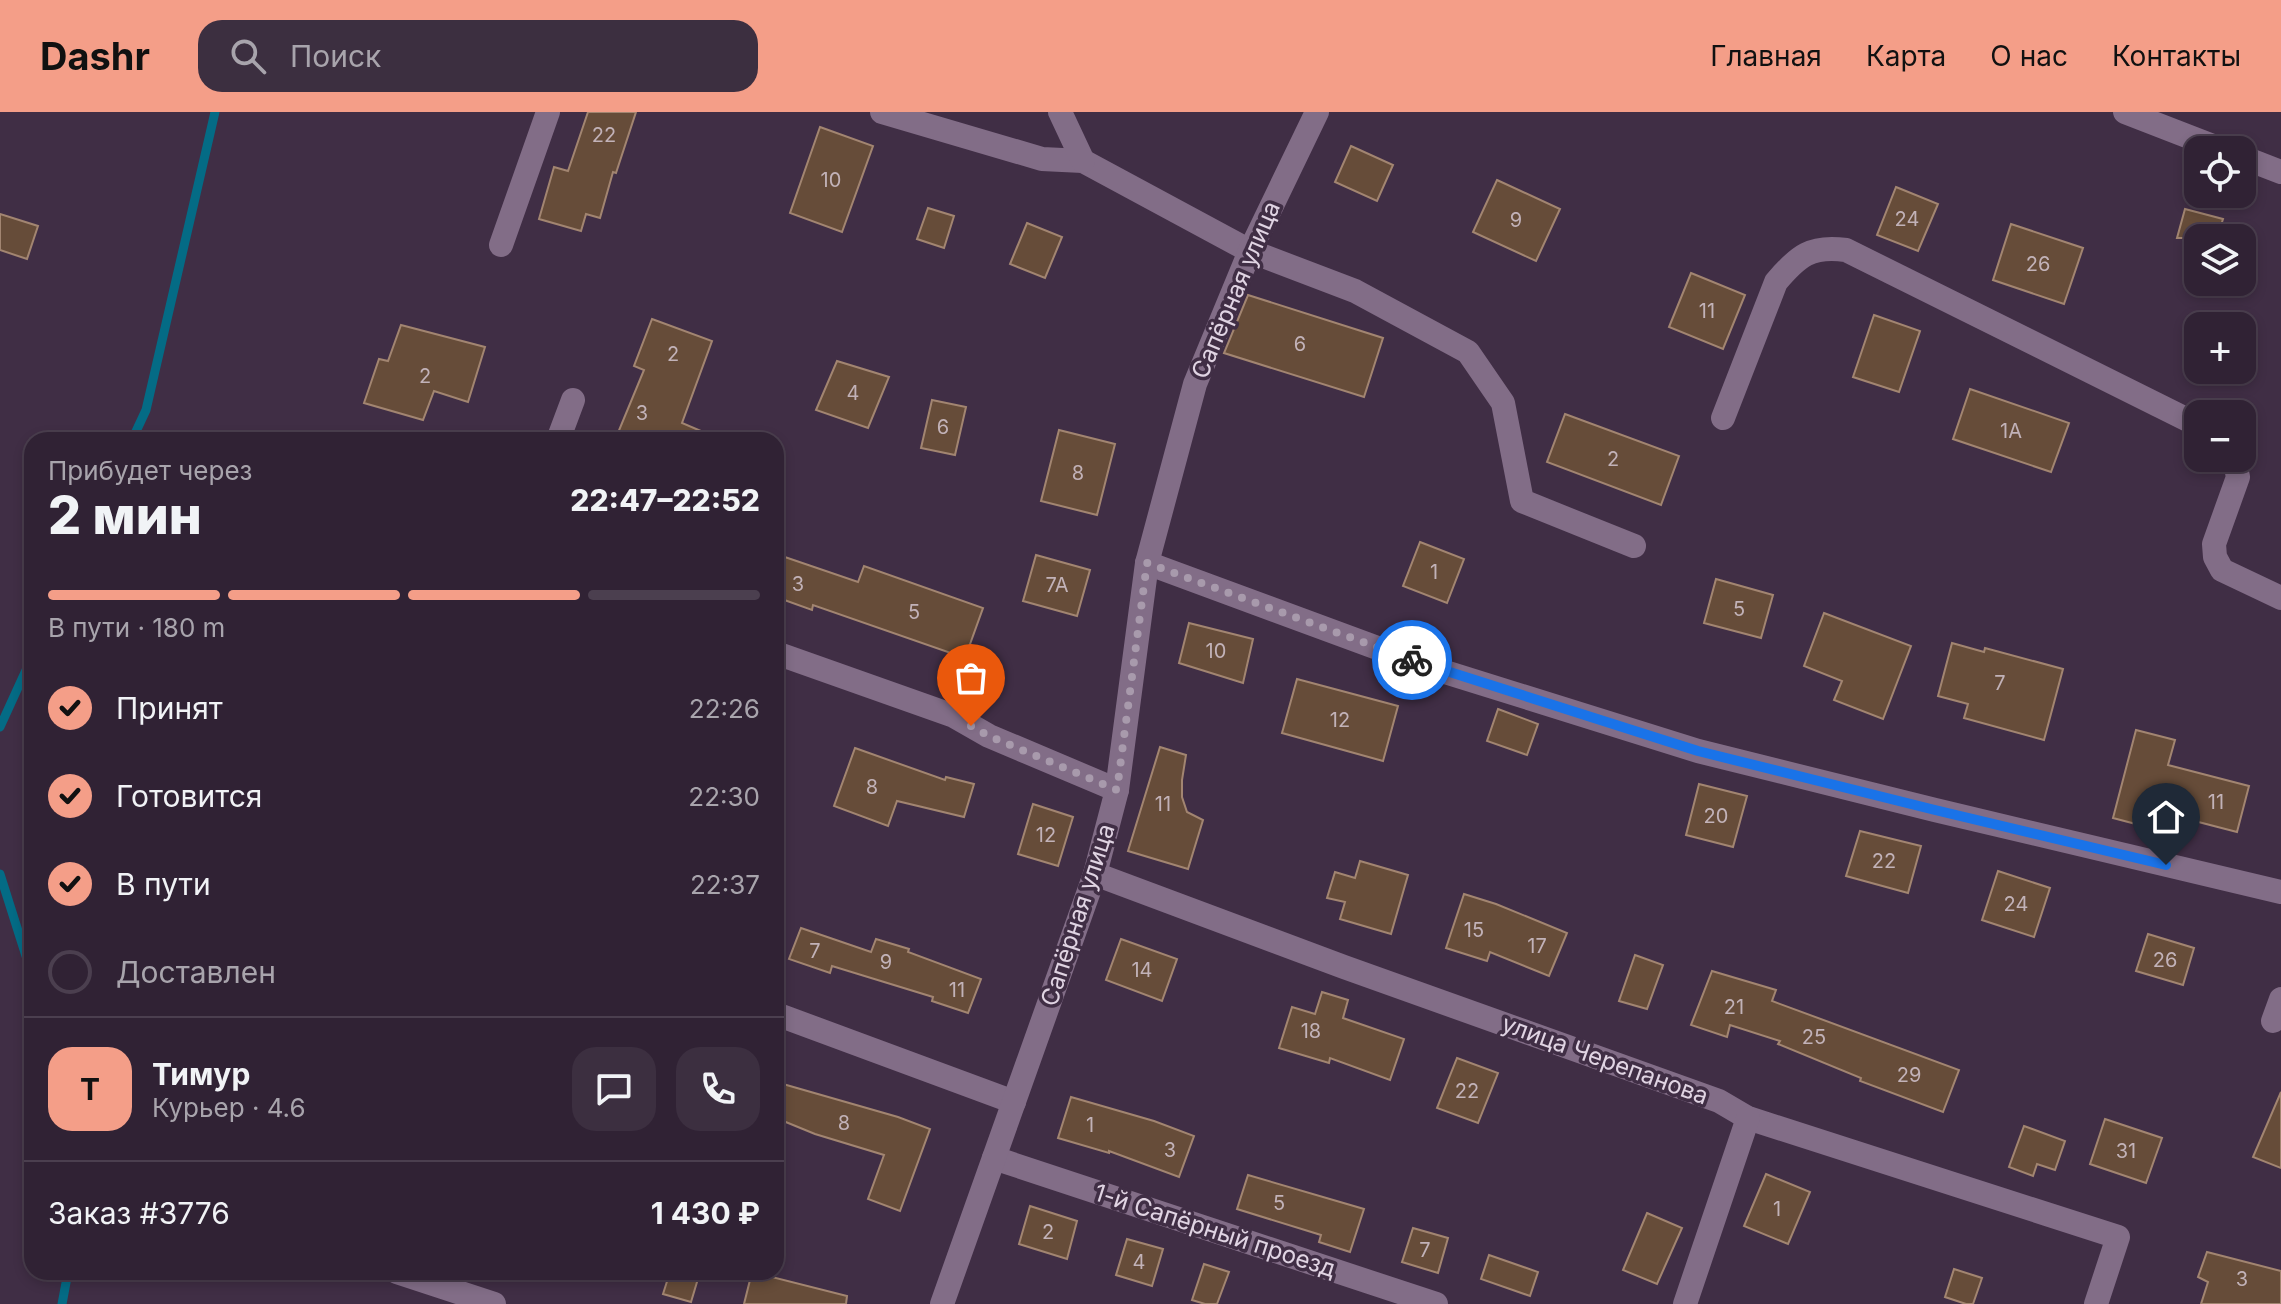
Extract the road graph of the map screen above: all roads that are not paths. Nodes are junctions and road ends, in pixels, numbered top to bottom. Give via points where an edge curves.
1 (548, 112) edge
2 (882, 112) edge
3 (1060, 112) edge
4 (1317, 112) edge
5 (2125, 112) edge
6 (2187, 136) edge
7 (1083, 161) junction
8 (2256, 162) edge
9 (2281, 172) edge
10 (501, 245) dead end
11 (1250, 251) junction
12 (573, 400) dead end
13 (1723, 418) dead end
14 (2184, 418) edge
15 (561, 432) edge
16 (2237, 472) edge
17 (1634, 546) dead end
18 (1147, 563) junction
19 (2281, 598) edge
20 (784, 656) edge
21 (1117, 790) junction
22 (1095, 874) junction
23 (2281, 892) edge
24 (784, 1017) edge
25 (1014, 1102) junction
26 (1748, 1118) junction
27 (994, 1158) junction
28 (421, 1280) edge
29 (494, 1304) edge
30 (942, 1304) edge
31 (1436, 1304) edge
32 (1685, 1304) edge
33 (2096, 1304) edge

1 - 10 street
2 - 7 street via 1042,159
3 - 7 street
4 - 11 street, Сапёрная улица
5 - 6 street
7 - 11 street
8 - 9 street
11 - 17 street via 1355,291 1468,352 1503,403 1522,501
11 - 18 street, Сапёрная улица via 1195,384
12 - 15 street
13 - 14 street via 1776,282 1789,266 1827,247 1846,250
16 - 19 street via 2214,544 2215,557 2222,570
18 - 21 street, Сапёрная улица
18 - 23 street via 1429,667 1698,751
20 - 21 street via 954,716
21 - 22 street, Сапёрная улица
22 - 25 street, Сапёрная улица
22 - 26 street, улица Черепанова via 1719,1101
24 - 25 street
25 - 27 street, Сапёрная улица
26 - 32 street
26 - 33 street, улица Черепанова via 2118,1237
27 - 30 street, Сапёрная улица
27 - 31 street, 1-й Сапёрный проезд
28 - 29 street

